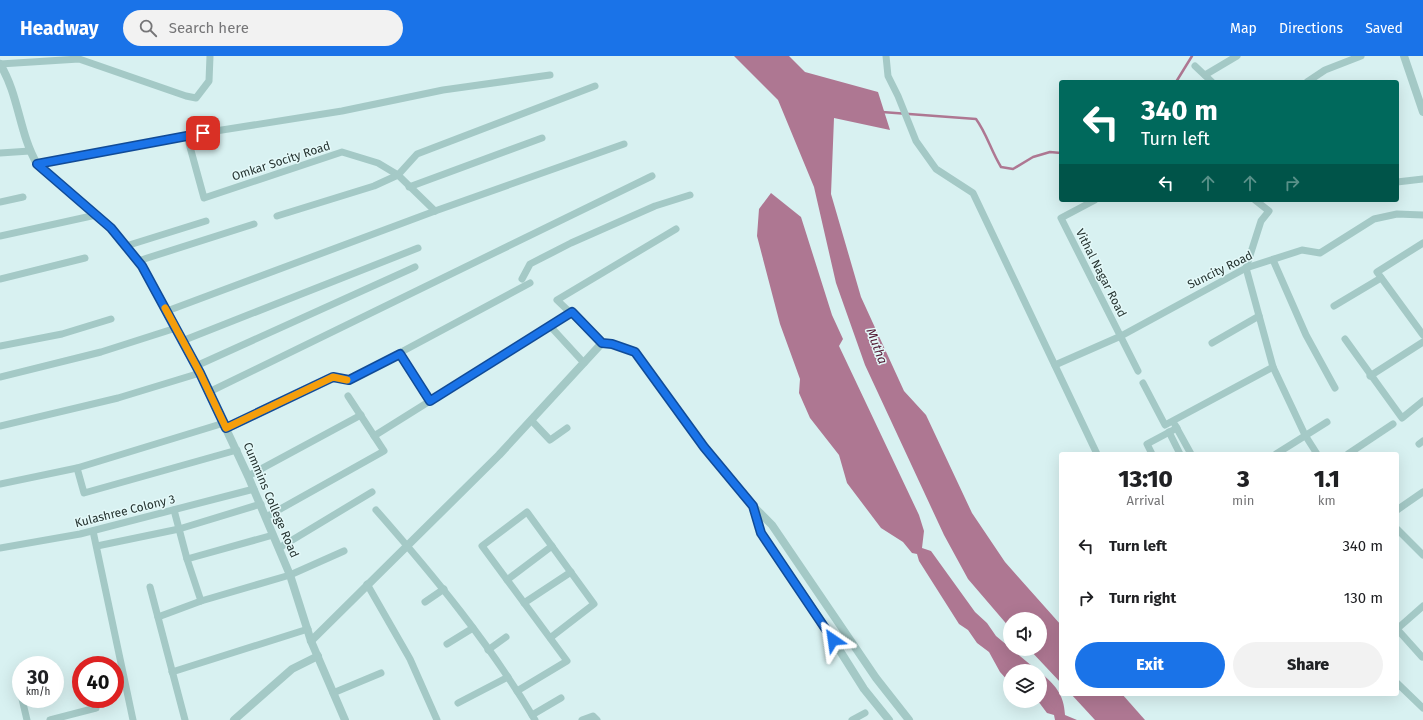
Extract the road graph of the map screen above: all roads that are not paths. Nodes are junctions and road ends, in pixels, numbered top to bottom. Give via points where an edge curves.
1 (210, 56) edge
2 (886, 56) edge
3 (1237, 56) edge
4 (1361, 56) edge
5 (1404, 56) edge
6 (0, 64) edge
7 (1195, 66) dead end
8 (1205, 75) junction
9 (550, 76) dead end
10 (1210, 80) edge
11 (1310, 80) edge
12 (595, 86) dead end
13 (1423, 112) edge
14 (187, 136) junction
15 (542, 138) dead end
16 (624, 144) dead end
17 (30, 151) junction
18 (0, 153) edge
19 (37, 164) junction
20 (398, 175) junction
21 (652, 176) dead end
22 (1423, 179) edge
23 (1399, 182) edge
24 (409, 187) junction
25 (690, 194) dead end
26 (23, 196) dead end
27 (0, 202) edge
28 (1091, 202) edge
29 (1257, 202) edge
30 (435, 211) junction
31 (96, 215) junction
32 (277, 216) dead end
33 (1423, 216) edge
34 (206, 221) dead end
35 (254, 224) dead end
36 (676, 229) dead end
37 (0, 236) edge
38 (1423, 242) edge
39 (126, 246) junction
40 (418, 248) dead end
41 (85, 258) dead end
42 (1273, 260) junction
43 (138, 261) junction
44 (415, 267) dead end
45 (1246, 268) junction
46 (1381, 278) junction
47 (0, 279) edge
48 (522, 279) dead end
49 (530, 283) dead end
50 (1334, 306) dead end
51 (167, 311) junction
52 (572, 312) junction
53 (1259, 316) junction
54 (111, 319) dead end
55 (550, 326) junction
56 (176, 328) junction
57 (1423, 335) edge
58 (1120, 336) junction
59 (1345, 339) dead end
60 (182, 341) junction
61 (1423, 342) edge
62 (602, 343) junction
63 (1212, 343) dead end
64 (0, 346) edge
65 (400, 354) junction
66 (584, 363) junction
67 (1055, 365) junction
68 (1273, 367) junction
69 (198, 369) junction
70 (1138, 371) dead end
71 (1370, 376) junction
72 (0, 377) edge
73 (1143, 383) dead end
74 (1336, 388) dead end
75 (209, 392) junction
76 (348, 396) dead end
77 (430, 401) junction
78 (1423, 401) edge
79 (361, 415) junction
80 (532, 421) junction
81 (1172, 421) junction
82 (1327, 422) dead end
83 (1393, 424) dead end
84 (0, 426) edge
85 (225, 426) junction
86 (568, 428) dead end
87 (1177, 428) junction
88 (1169, 432) junction
89 (1305, 435) junction
90 (374, 436) junction
91 (237, 450) junction
92 (1096, 452) edge
93 (1151, 452) edge
94 (1179, 452) edge
95 (1190, 452) edge
96 (1279, 452) edge
97 (1316, 452) edge
98 (1351, 452) edge
99 (77, 468) junction
100 (248, 476) junction
101 (0, 484) edge
102 (254, 489) junction
103 (372, 492) dead end
104 (1423, 492) edge
105 (261, 504) junction
106 (753, 506) junction
107 (1399, 509) edge
108 (174, 510) junction
109 (376, 510) dead end
110 (266, 517) junction
111 (179, 529) junction
112 (94, 530) junction
113 (1399, 530) edge
114 (273, 535) junction
115 (97, 546) junction
116 (407, 546) junction
117 (552, 546) junction
118 (0, 548) edge
119 (279, 548) junction
120 (344, 552) dead end
121 (1423, 555) edge
122 (186, 559) junction
123 (571, 572) junction
124 (290, 575) junction
125 (506, 580) junction
126 (367, 584) junction
127 (150, 587) dead end
128 (444, 589) junction
129 (201, 601) junction
130 (425, 602) dead end
131 (524, 603) junction
132 (1423, 606) edge
133 (158, 617) junction
134 (1399, 627) edge
135 (473, 628) junction
136 (308, 629) junction
137 (1399, 631) edge
138 (506, 637) dead end
139 (550, 638) junction
140 (311, 641) junction
141 (447, 644) dead end
142 (488, 650) junction
143 (318, 656) junction
144 (1422, 657) dead end
145 (172, 672) junction
146 (381, 673) dead end
147 (508, 677) junction
148 (1399, 685) edge
149 (518, 691) junction
150 (334, 693) junction
151 (561, 698) dead end
152 (458, 703) dead end
153 (24, 708) edge
154 (96, 708) dead end
155 (1423, 708) edge
156 (865, 712) dead end
157 (534, 719) edge
158 (27, 720) edge
159 (50, 720) edge
160 (133, 720) edge
161 (185, 720) edge
162 (234, 720) edge
163 (345, 720) edge
164 (437, 720) edge
165 (582, 720) edge
166 (597, 720) edge
167 (852, 720) edge
168 (889, 720) edge
169 (909, 720) edge

1 - 6 street via 209,81 196,98 79,59
2 - 67 street via 888,76 916,141 936,169 973,193
3 - 8 street
4 - 11 street via 1325,70
5 - 13 street
6 - 17 street, Cummins College Road via 11,84
7 - 8 street
8 - 10 street
9 - 14 street via 443,90 342,111
12 - 20 street via 417,154
14 - 19 street
14 - 20 street, Omkar Socity Road via 204,198 342,152 378,163
15 - 24 street
16 - 30 street
17 - 18 street
17 - 19 street, Cummins College Road
19 - 31 street, Cummins College Road
20 - 24 street, Omkar Socity Road
20 - 32 street via 374,186
21 - 75 street
22 - 23 street
24 - 30 street, Omkar Socity Road
25 - 48 street via 655,206 571,243 530,264
26 - 27 street
28 - 58 street, Vithal Nagar Road via 1061,218
29 - 45 street via 1268,211 1261,221
30 - 51 street
31 - 37 street
31 - 39 street, Cummins College Road
33 - 42 street, Suncity Road via 1397,214 1374,220 1320,253 1302,250
34 - 39 street
35 - 43 street
36 - 52 street via 557,300
38 - 46 street via 1377,272
39 - 43 street, Cummins College Road
40 - 60 street
41 - 47 street
42 - 45 street, Suncity Road
42 - 74 street via 1306,335
43 - 51 street, Cummins College Road
44 - 69 street
45 - 53 street
45 - 58 street, Suncity Road
46 - 50 street
46 - 57 street
49 - 65 street
51 - 56 street, Cummins College Road
52 - 55 street
52 - 62 street
53 - 63 street
53 - 68 street
54 - 64 street via 62,334
55 - 66 street
55 - 77 street
56 - 60 street, Cummins College Road
56 - 72 street via 101,352
58 - 67 street, Suncity Road
58 - 70 street, Vithal Nagar Road
59 - 71 street
60 - 69 street, Cummins College Road
61 - 71 street
62 - 66 street
62 - 106 street via 635,352 704,447
65 - 77 street
65 - 85 street via 349,380 333,377
66 - 80 street
67 - 92 street
68 - 81 street
68 - 89 street
69 - 75 street, Cummins College Road
69 - 84 street via 118,398
71 - 78 street via 1402,418
73 - 81 street via 1164,425
75 - 85 street, Cummins College Road
76 - 79 street
77 - 90 street
79 - 90 street
79 - 100 street
80 - 86 street via 550,440
80 - 116 street
81 - 87 street
82 - 89 street
83 - 98 street
85 - 91 street, Cummins College Road
85 - 99 street
87 - 88 street
87 - 95 street
88 - 93 street via 1147,444
88 - 94 street
89 - 96 street
89 - 97 street
90 - 110 street via 384,451
91 - 99 street via 84,493
91 - 100 street, Cummins College Road
99 - 101 street
100 - 102 street, Cummins College Road
102 - 105 street, Cummins College Road
102 - 108 street, Kulashree Colony 3
103 - 119 street
104 - 107 street
105 - 110 street, Cummins College Road
105 - 111 street
106 - 168 street via 761,533 864,689
106 - 169 street via 772,524 876,678
108 - 111 street
108 - 112 street, Kulashree Colony 3
109 - 116 street
110 - 114 street, Cummins College Road
111 - 115 street
111 - 122 street
112 - 115 street
112 - 118 street, Kulashree Colony 3
113 - 121 street
114 - 119 street, Cummins College Road
114 - 122 street
115 - 160 street
116 - 126 street
116 - 128 street
117 - 123 street
117 - 125 street
117 - 125 street via 527,512 482,546
119 - 124 street, Cummins College Road
120 - 124 street
122 - 129 street
123 - 131 street
123 - 139 street via 594,604
124 - 129 street
124 - 136 street, Cummins College Road
125 - 131 street
126 - 140 street
126 - 164 street via 410,659
127 - 133 street
128 - 130 street
128 - 135 street
129 - 133 street
131 - 139 street
132 - 134 street
133 - 145 street
135 - 141 street
135 - 142 street
136 - 140 street, Cummins College Road
136 - 145 street
137 - 144 street
138 - 142 street
139 - 149 street via 566,661
140 - 143 street, Cummins College Road
142 - 147 street
143 - 150 street, Cummins College Road
143 - 162 street via 292,669
145 - 161 street
146 - 150 street
147 - 149 street
147 - 152 street
148 - 155 street
149 - 157 street
150 - 163 street, Cummins College Road
151 - 157 street
153 - 158 street
154 - 159 street
156 - 167 street
165 - 166 street via 593,716

